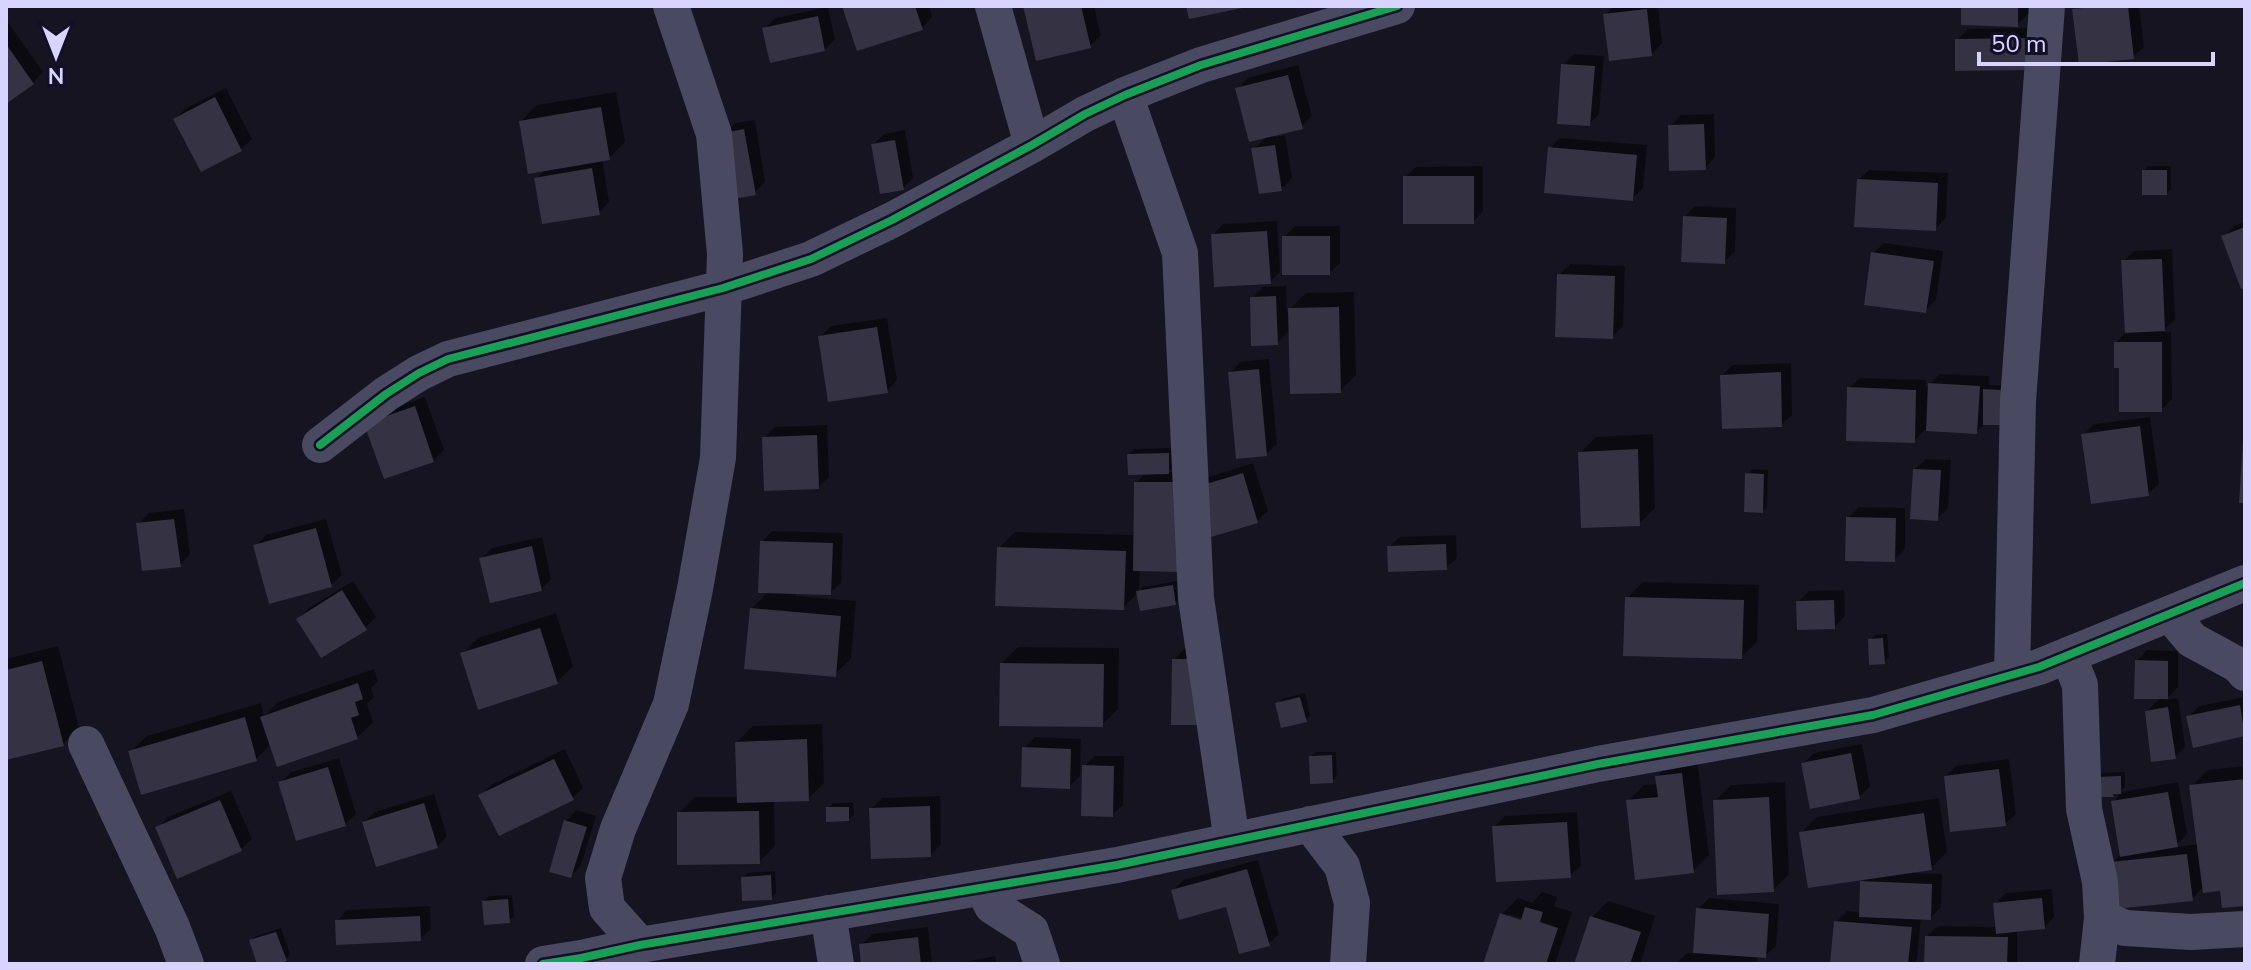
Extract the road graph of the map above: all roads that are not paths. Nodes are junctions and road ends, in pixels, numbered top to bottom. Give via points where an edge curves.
1 (671, 6) edge
2 (993, 6) edge
3 (1397, 6) edge
4 (2047, 6) edge
5 (1125, 95) junction
6 (1032, 145) junction
7 (723, 288) junction
8 (320, 445) dead end
9 (2245, 583) edge
10 (2170, 614) junction
11 (2068, 655) junction
12 (2245, 673) edge
13 (2012, 675) junction
14 (86, 744) dead end
15 (1310, 824) junction
16 (1232, 841) junction
17 (983, 888) junction
18 (607, 908) junction
19 (828, 913) junction
20 (2102, 918) junction
21 (2245, 929) edge
22 (640, 945) junction
23 (581, 958) junction
24 (186, 964) edge
25 (543, 964) edge
26 (836, 964) edge
27 (1042, 964) edge
28 (1348, 964) edge
29 (2097, 964) edge

1 - 7 street via 714,134
2 - 6 street
3 - 5 street via 1201,65
4 - 13 street via 2018,401
5 - 6 street
5 - 16 street via 1180,253 1196,598
6 - 7 street via 811,259
7 - 8 street via 448,359 386,394
7 - 18 street via 718,458 693,603 671,704 603,878
9 - 10 street
10 - 11 street
10 - 12 street via 2192,640
11 - 13 street
11 - 20 street via 2080,685 2084,809
13 - 15 street via 1873,715 1598,764
14 - 24 street
15 - 16 street
15 - 28 street via 1342,866 1352,903
16 - 17 street
17 - 19 street
17 - 27 street via 992,906 1031,931
18 - 22 street
18 - 23 street
19 - 22 street
19 - 26 street
20 - 21 street via 2125,928
20 - 29 street
22 - 23 street
23 - 25 street

